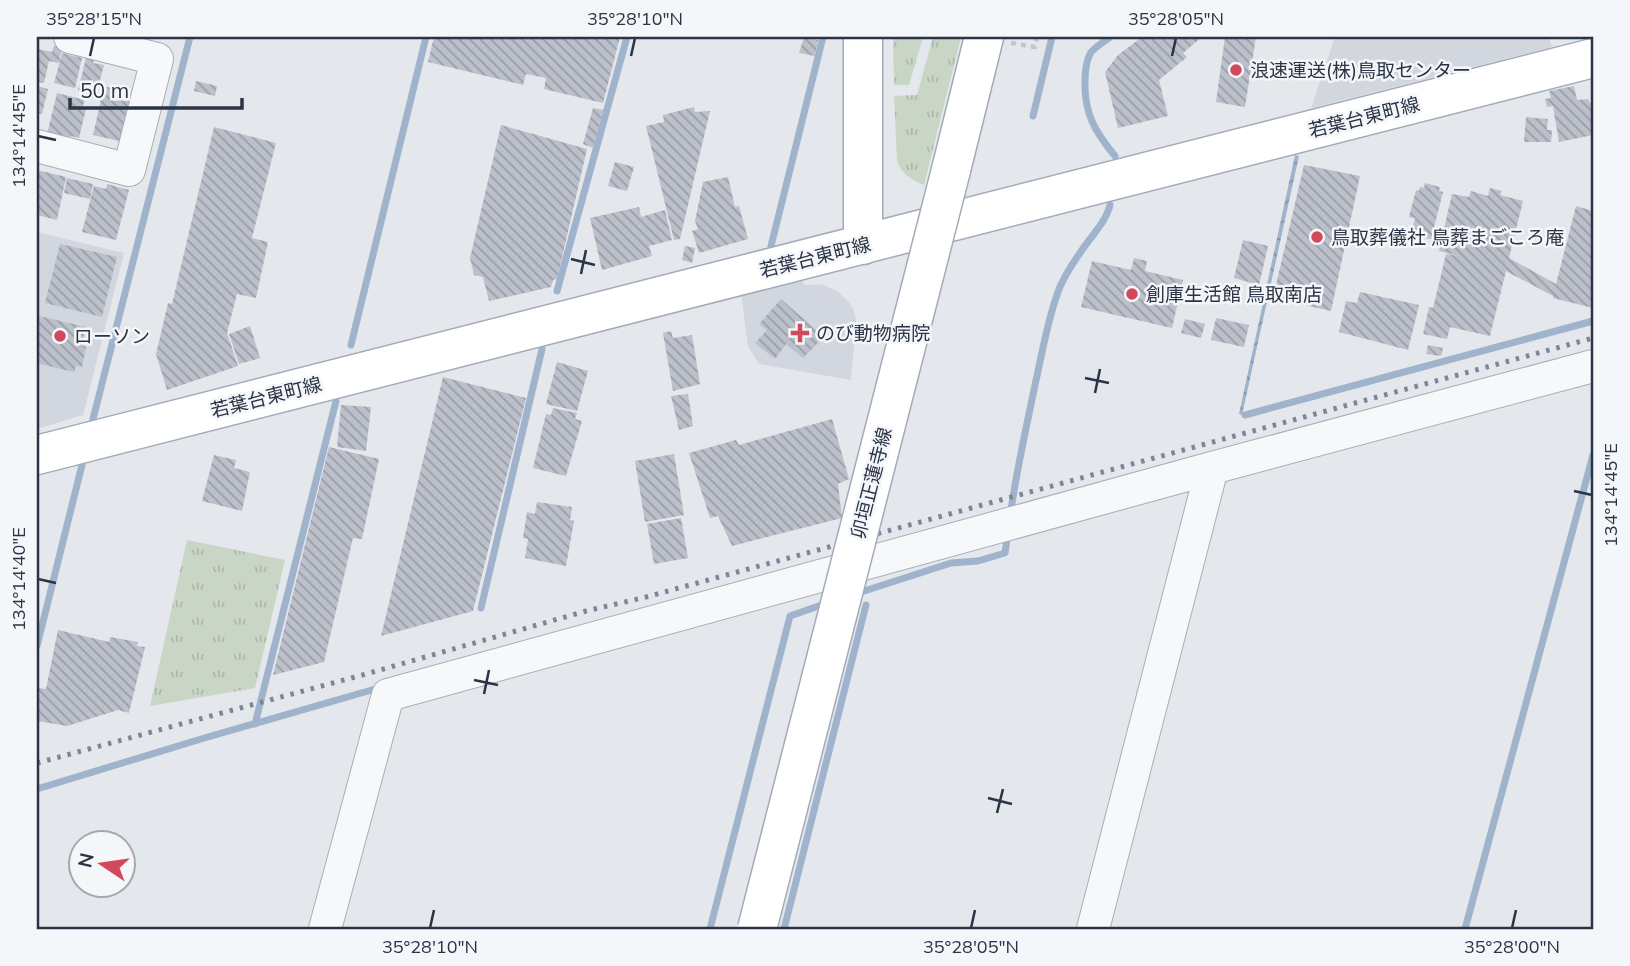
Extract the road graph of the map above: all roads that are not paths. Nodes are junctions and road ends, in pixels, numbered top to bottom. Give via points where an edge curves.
1 (70, 37) edge
2 (863, 37) edge
3 (996, 40) edge
4 (1593, 58) edge
5 (37, 146) edge
6 (863, 245) junction
7 (1593, 366) edge
8 (37, 455) edge
9 (1212, 468) junction
10 (325, 929) edge
11 (757, 929) edge
12 (1093, 929) edge

1 - 5 street via 157,59 129,170
2 - 6 main road
3 - 11 main road, 卯垣正蓮寺線, bridge via 951,170
4 - 6 main road, 若葉台東町線
6 - 8 main road, 若葉台東町線
7 - 9 street
9 - 10 street via 388,695
9 - 12 street

